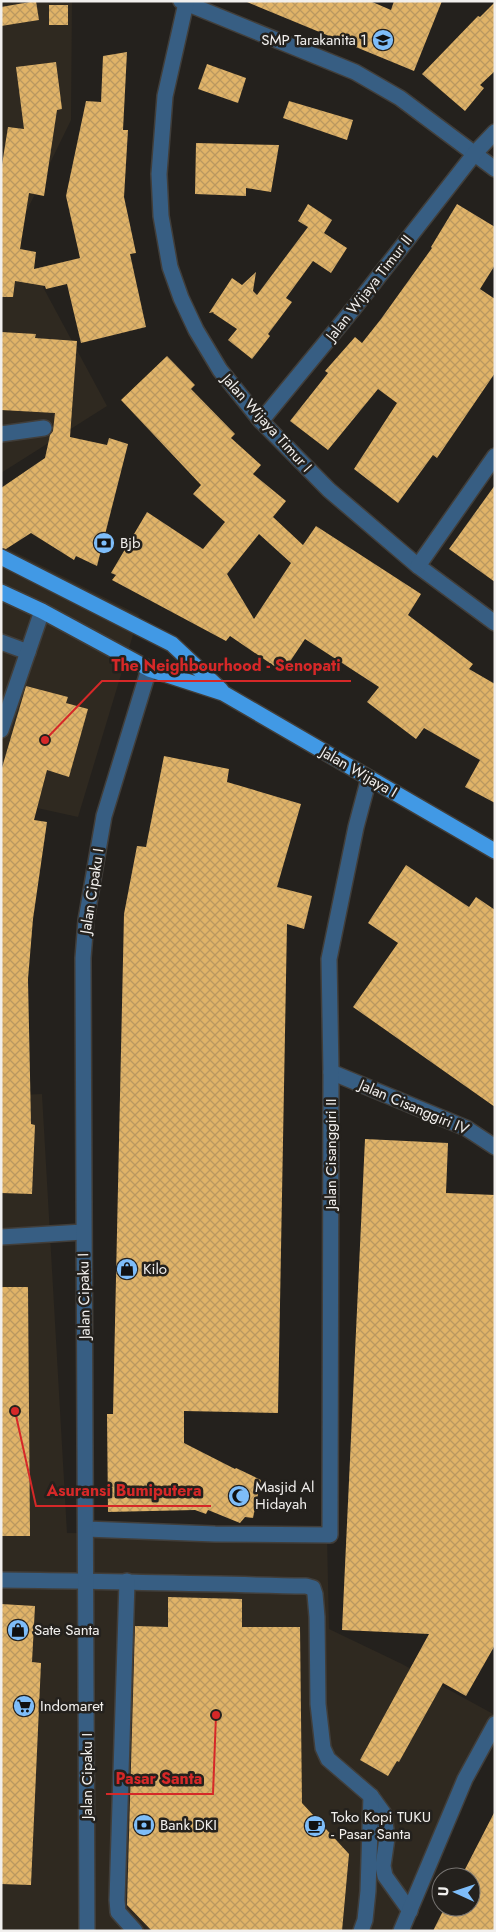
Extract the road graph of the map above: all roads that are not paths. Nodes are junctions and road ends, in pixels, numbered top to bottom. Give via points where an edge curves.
1 (183, 2) edge
2 (495, 132) edge
3 (475, 154) junction
4 (495, 169) edge
5 (261, 421) junction
6 (44, 428) dead end
7 (1, 434) edge
8 (495, 456) edge
9 (1, 557) edge
10 (418, 566) junction
11 (1, 592) edge
12 (42, 611) junction
13 (495, 622) edge
14 (1, 642) edge
15 (28, 652) junction
16 (149, 669) junction
17 (224, 693) junction
18 (1, 730) edge
19 (369, 778) junction
20 (495, 851) edge
21 (331, 1072) junction
22 (495, 1147) edge
23 (83, 1232) junction
24 (1, 1238) edge
25 (86, 1529) junction
26 (1, 1580) edge
27 (86, 1581) junction
28 (127, 1581) junction
29 (495, 1724) edge
30 (371, 1796) junction
31 (410, 1911) junction
32 (87, 1931) edge
33 (135, 1931) edge
34 (362, 1931) edge
35 (400, 1931) edge

1 - 3 street via 355,72 400,98
1 - 5 street, Jalan Wijaya Timur I via 165,96 159,174 161,216 169,259 181,298 196,330 220,370
2 - 3 street, Jalan Wijaya Timur II
3 - 4 street
3 - 5 street, Jalan Wijaya Timur II
5 - 10 street, Jalan Wijaya Timur I via 329,490
6 - 7 street
8 - 10 street
9 - 17 main road, Jalan Wijaya I via 172,644
10 - 13 street, Jalan Wijaya Timur I
11 - 12 main road, Jalan Wijaya I
12 - 15 street
12 - 16 main road, Jalan Wijaya I
14 - 15 street
15 - 18 street
16 - 17 main road, Jalan Wijaya I
16 - 23 street, Jalan Cipaku I via 104,816 86,920
17 - 19 main road, Jalan Wijaya I
19 - 20 main road, Jalan Wijaya I
19 - 21 street, Jalan Cisanggiri II via 329,959
21 - 22 street, Jalan Cisanggiri IV via 466,1128
21 - 25 street, Jalan Cisanggiri II via 330,1535
23 - 24 street
23 - 25 street, Jalan Cipaku I
25 - 27 street, Jalan Cipaku I
26 - 27 street
27 - 28 street
27 - 32 street, Jalan Cipaku I
28 - 30 street via 313,1588 323,1748 328,1759
28 - 33 street via 117,1900 118,1912
29 - 31 street via 465,1779
30 - 31 street via 384,1814 387,1838 383,1866 385,1876
30 - 34 street via 368,1891
31 - 35 street

